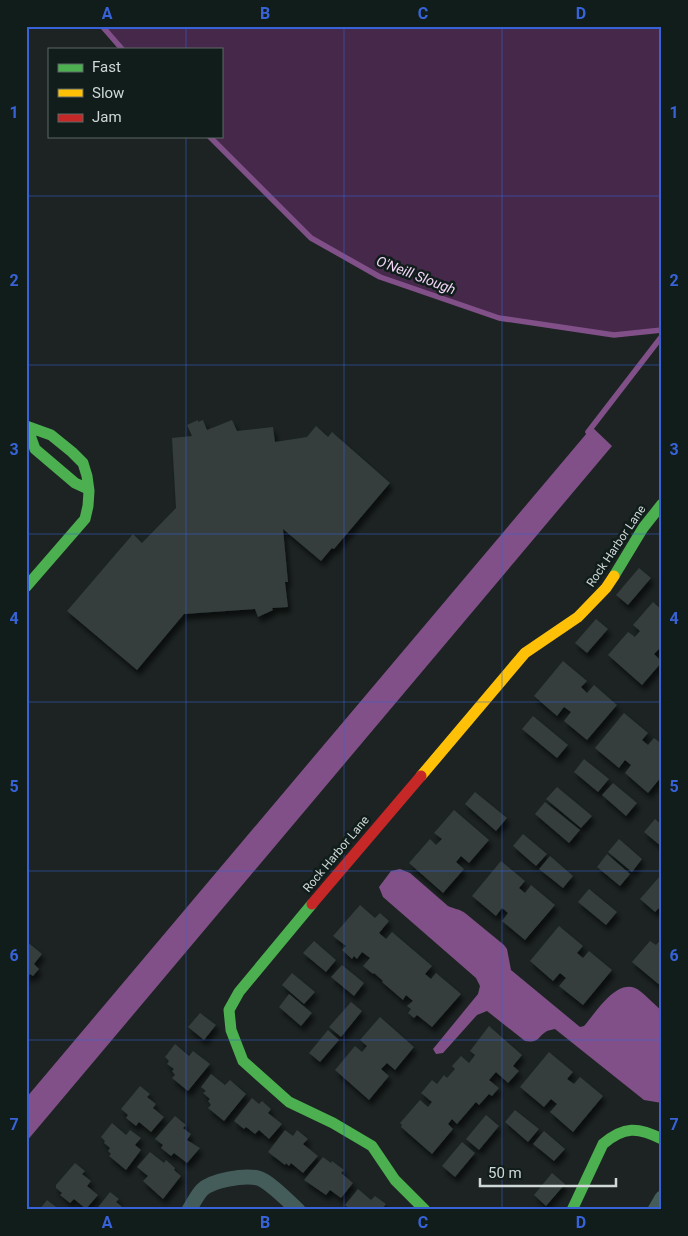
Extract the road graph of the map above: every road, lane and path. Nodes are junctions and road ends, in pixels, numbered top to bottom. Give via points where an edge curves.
1 (27, 427) edge
2 (88, 489) junction
3 (662, 504) edge
4 (26, 587) edge
5 (662, 1139) edge
6 (662, 1198) edge
7 (189, 1210) edge
8 (298, 1210) edge
9 (425, 1210) edge
10 (572, 1210) edge
11 (655, 1210) edge

1 - 2 street via 35,449 75,483
1 - 2 street via 49,433 82,461
2 - 4 street via 89,508 84,519
3 - 9 street, Rock Harbor Lane via 606,588 578,618 525,653 275,947 229,1010 231,1030 243,1061 289,1102 372,1146 396,1180
5 - 10 street via 636,1129 608,1139
6 - 11 street
7 - 8 street via 202,1190 211,1184 238,1178 259,1178

